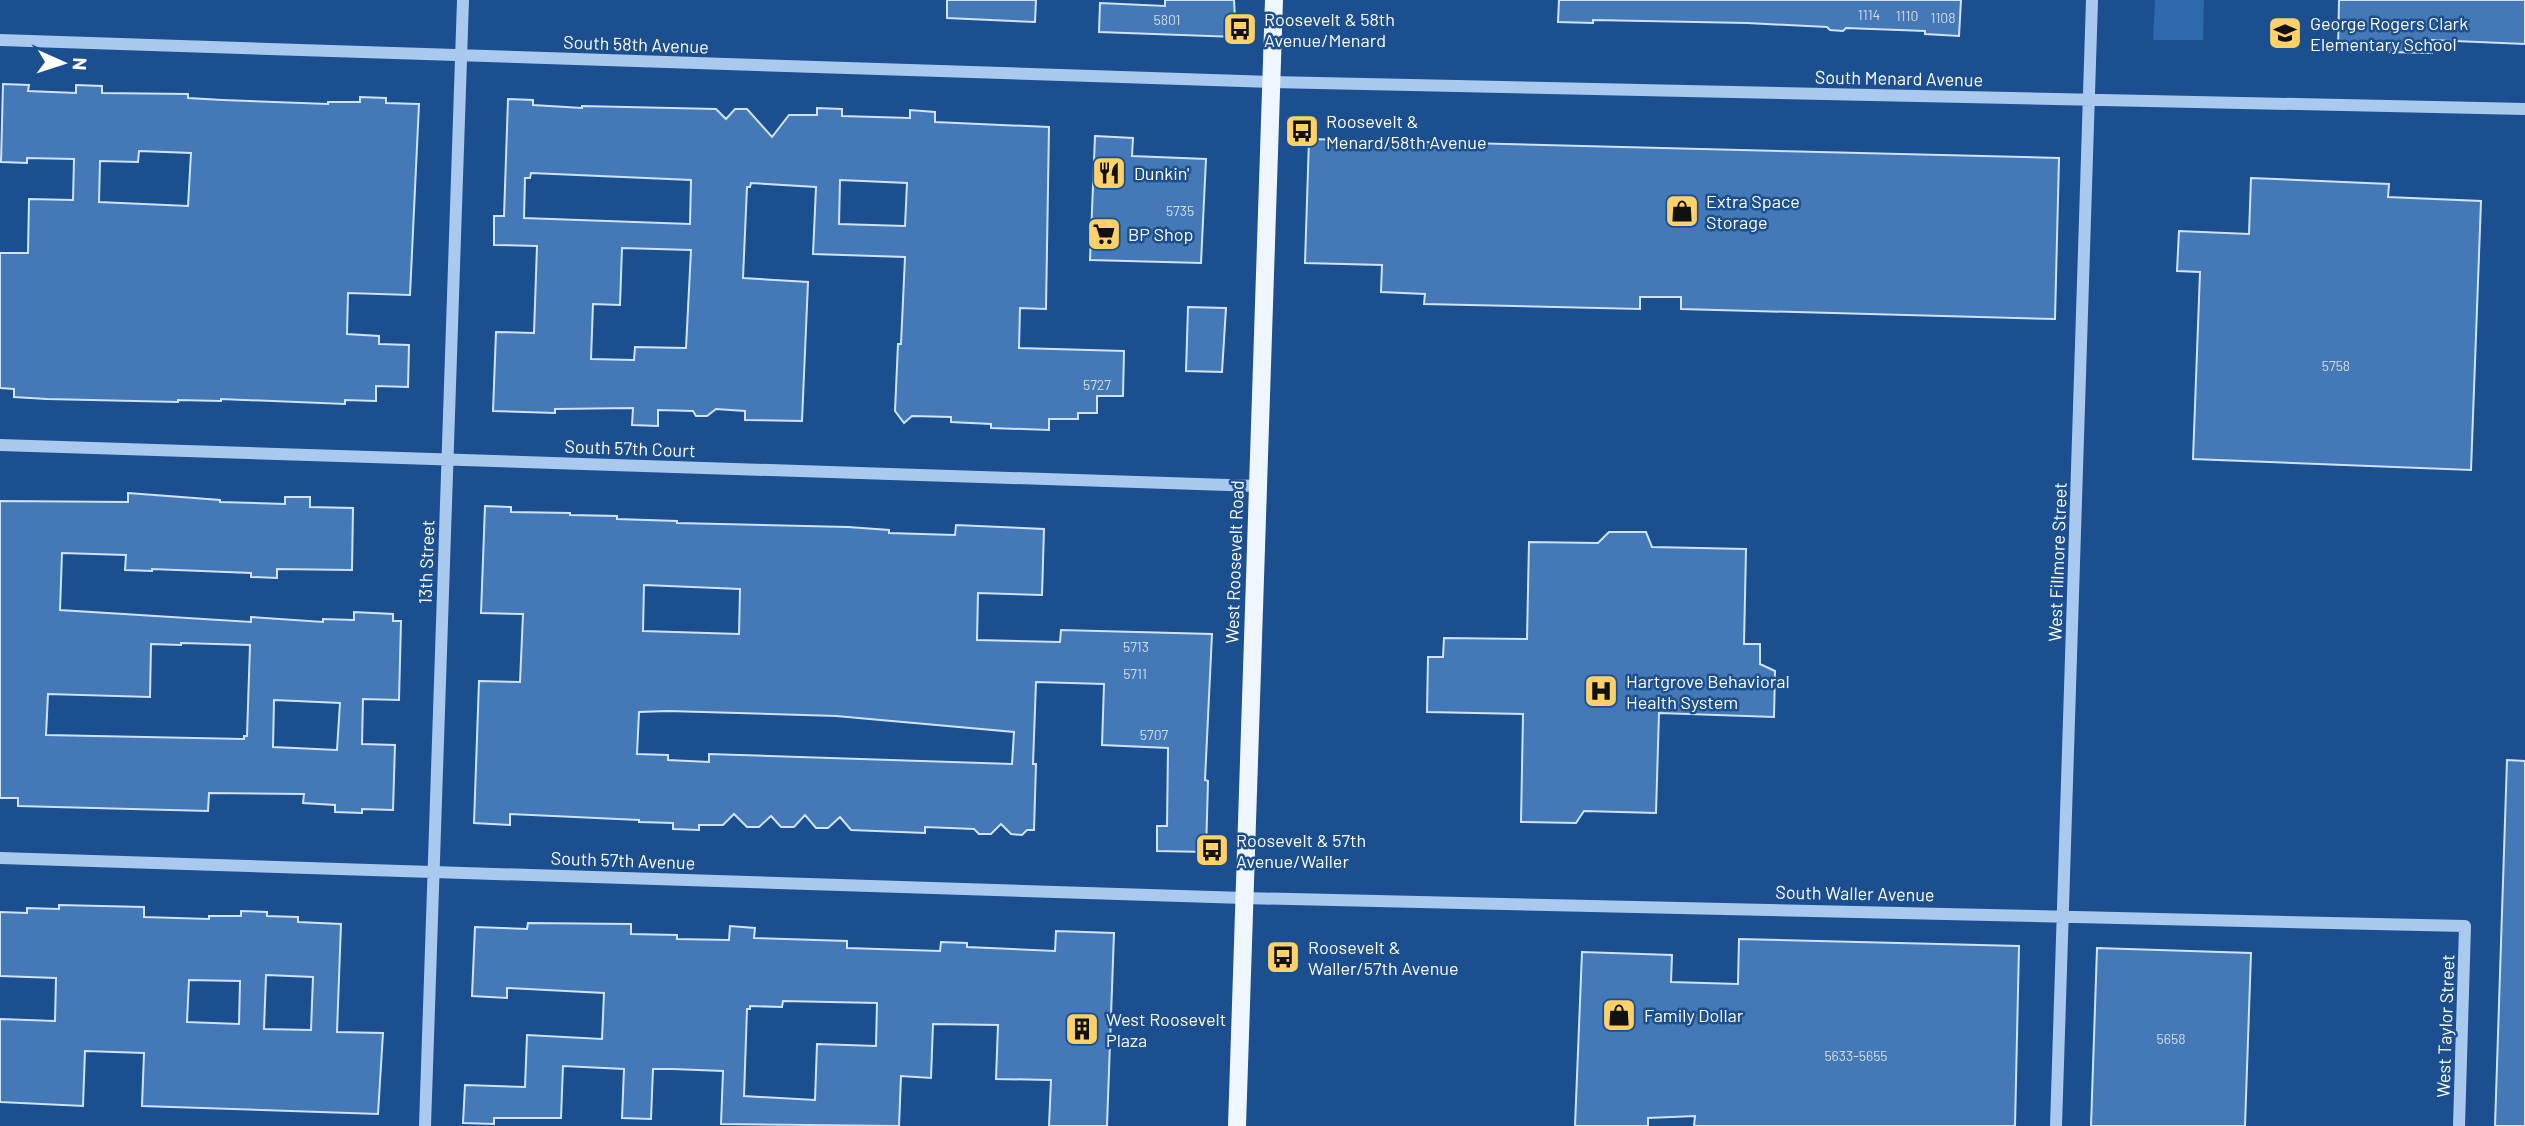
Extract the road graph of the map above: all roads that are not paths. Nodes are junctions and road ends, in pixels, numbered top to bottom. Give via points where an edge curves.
1 (463, 0) edge
2 (1274, 0) edge
3 (2092, 0) edge
4 (0, 40) edge
5 (461, 55) junction
6 (1272, 82) junction
7 (2089, 99) junction
8 (2525, 108) edge
9 (0, 445) edge
10 (447, 460) junction
11 (1258, 486) junction
12 (0, 858) edge
13 (433, 872) junction
14 (1244, 898) junction
15 (2063, 916) junction
16 (2465, 926) joint
17 (425, 1126) edge
18 (1237, 1126) edge
19 (2056, 1126) edge
20 (2459, 1126) edge

1 - 5 street, 13th Street
2 - 6 main road, West Roosevelt Road
3 - 7 street, West Fillmore Street
4 - 5 street, South 58th Avenue
5 - 6 street, South 58th Avenue
5 - 10 street, 13th Street
6 - 7 street, South Menard Avenue
6 - 11 main road, West Roosevelt Road
7 - 8 street, South Menard Avenue
7 - 15 street, West Fillmore Street
9 - 10 street, South 57th Court
10 - 11 street, South 57th Court
10 - 13 street, 13th Street
11 - 14 main road, West Roosevelt Road
12 - 13 street, South 57th Avenue
13 - 14 street, South 57th Avenue
13 - 17 street, 13th Street
14 - 15 street, South Waller Avenue
14 - 18 main road, West Roosevelt Road
15 - 16 street, South Waller Avenue
15 - 19 street, West Fillmore Street
16 - 20 street, West Taylor Street

